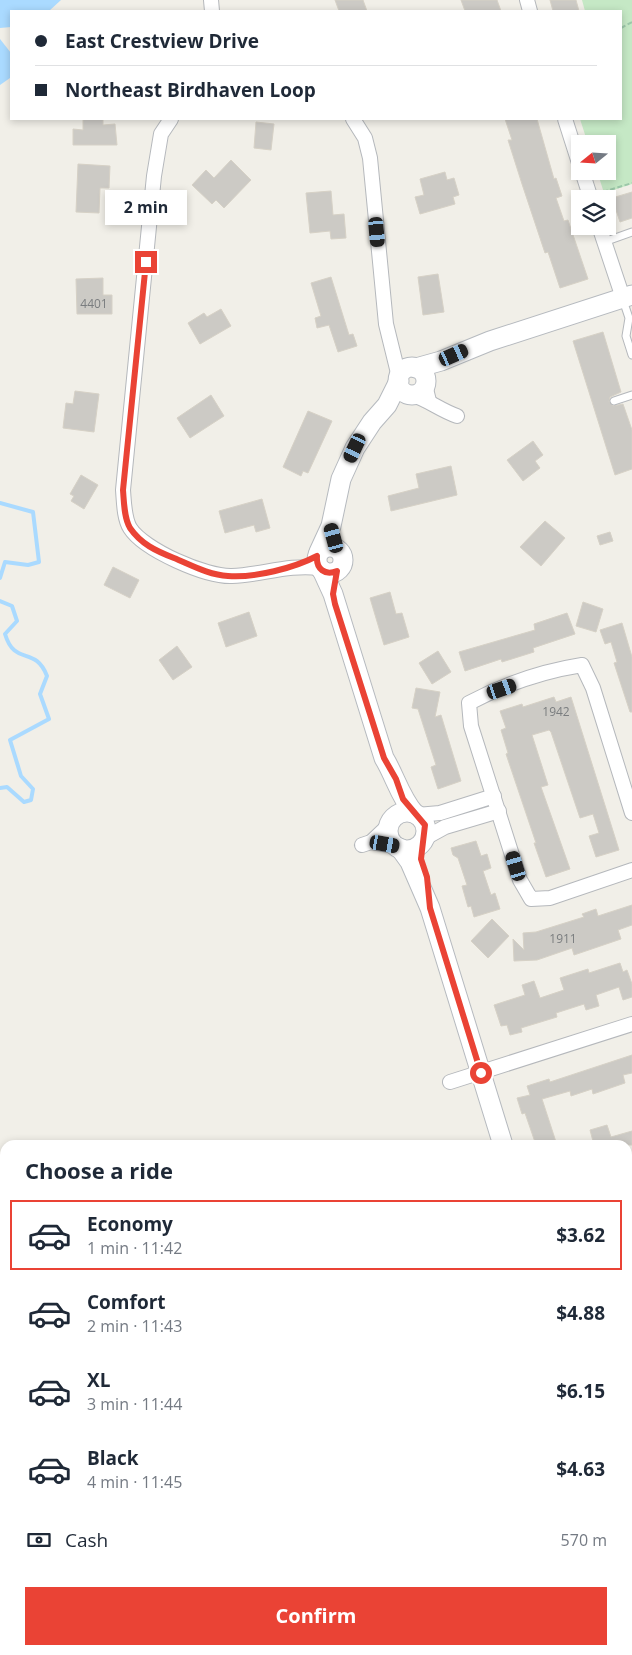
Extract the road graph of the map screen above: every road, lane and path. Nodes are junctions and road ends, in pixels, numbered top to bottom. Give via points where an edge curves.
1 (170, 120) edge
2 (354, 120) edge
3 (565, 120) edge
4 (571, 138) edge
5 (632, 183) edge
6 (611, 190) edge
7 (632, 232) edge
8 (602, 235) edge
9 (604, 242) junction
10 (627, 297) edge
11 (632, 355) edge
12 (414, 383) junction
13 (632, 395) edge
14 (614, 401) dead end
15 (457, 416) dead end
16 (325, 561) junction
17 (384, 758) junction
18 (494, 796) junction
19 (498, 811) junction
20 (632, 813) edge
21 (416, 814) junction
22 (391, 822) junction
23 (424, 840) junction
24 (399, 847) junction
25 (632, 870) edge
26 (430, 908) junction
27 (632, 1024) edge
28 (481, 1073) junction
29 (450, 1082) dead end
30 (501, 1140) edge

1 - 16 street via 162,134 154,176 123,490 129,526 154,550 228,576
2 - 12 street via 365,138 370,158 389,344
3 - 4 street
5 - 6 path
7 - 9 lane
8 - 9 street
9 - 10 street
10 - 11 lane via 629,318 626,336
10 - 12 street via 490,341 441,361
12 - 15 street via 438,410
12 - 16 street via 387,405 355,448 341,478
13 - 14 lane
16 - 17 street via 353,664
17 - 21 street via 403,799
17 - 22 street via 392,804
18 - 19 street
18 - 20 street via 472,726 469,703 564,668 582,665 593,688
18 - 21 street via 440,813
19 - 23 street via 445,827
19 - 25 street via 520,880 531,899 550,898
21 - 22 street via 402,813
21 - 23 street via 425,825
22 - 24 street via 389,836
22 - 24 street via 366,843
23 - 24 street via 413,849
23 - 26 street via 421,859 427,877
24 - 26 street via 410,862
26 - 28 street
27 - 28 street
28 - 29 street
28 - 30 street

